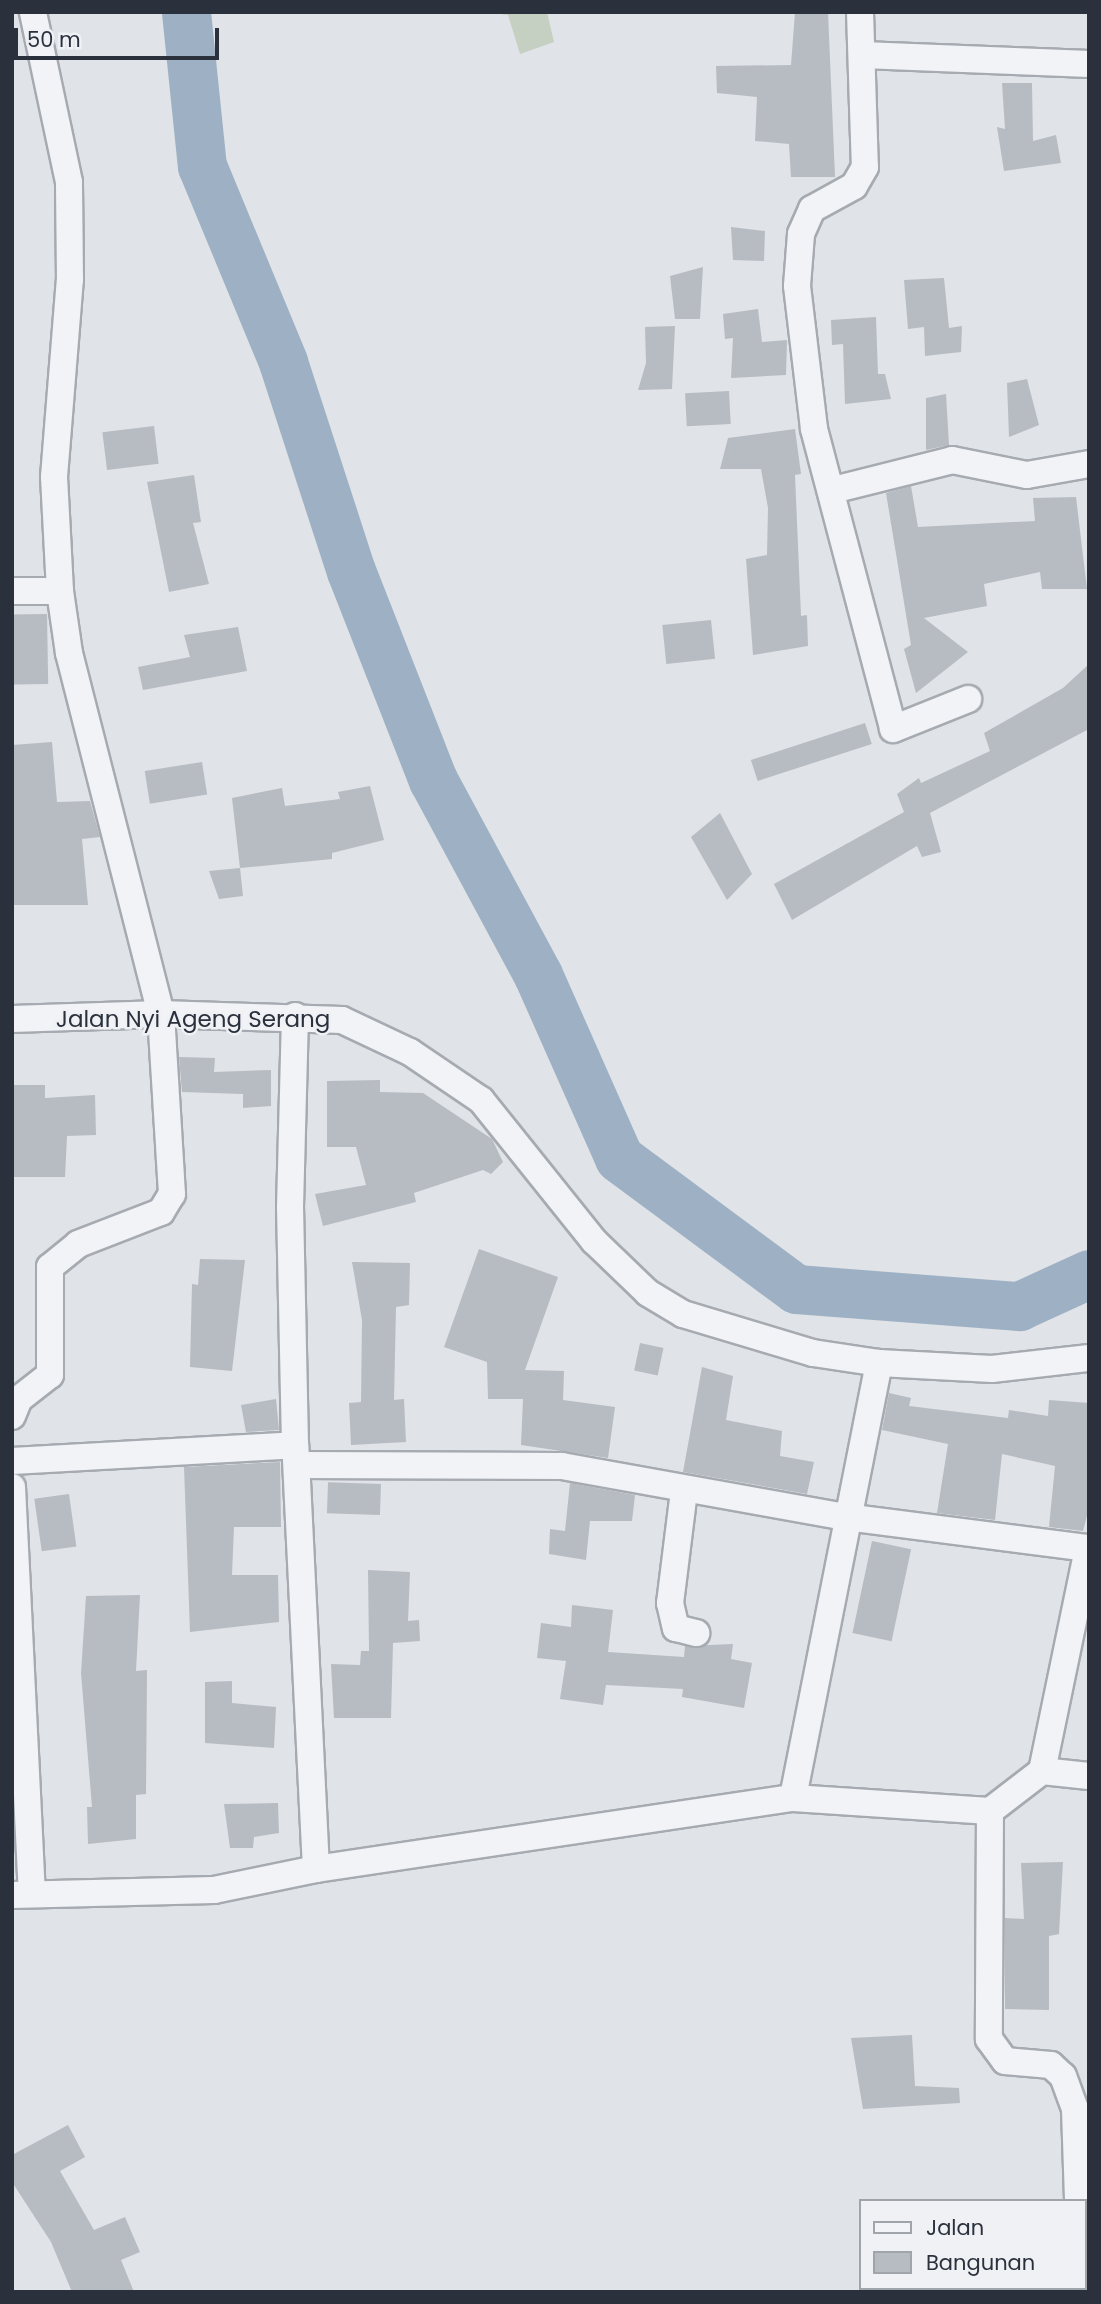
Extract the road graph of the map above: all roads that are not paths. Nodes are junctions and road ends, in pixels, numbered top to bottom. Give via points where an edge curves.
1 (33, 12) edge
2 (860, 12) edge
3 (863, 55) junction
4 (1089, 64) edge
5 (1089, 464) edge
6 (833, 490) junction
7 (12, 591) edge
8 (60, 591) junction
9 (968, 699) dead end
10 (160, 1014) junction
11 (295, 1016) junction
12 (12, 1019) edge
13 (1089, 1358) edge
14 (880, 1363) junction
15 (12, 1416) edge
16 (296, 1455) junction
17 (12, 1461) edge
18 (12, 1487) edge
19 (684, 1491) junction
20 (846, 1517) junction
21 (1088, 1550) edge
22 (696, 1633) dead end
23 (1042, 1771) junction
24 (1089, 1776) edge
25 (793, 1798) junction
26 (990, 1811) junction
27 (316, 1869) junction
28 (22, 1892) edge
29 (1078, 2199) edge

1 - 8 street via 69,182 70,280 54,477
2 - 3 street
3 - 4 street
3 - 6 street via 865,167 854,186 812,209 801,234 797,286 814,429
5 - 6 street via 1027,475 953,460
6 - 9 street via 893,729
7 - 8 street
8 - 10 street via 69,653
10 - 11 street, Jalan Nyi Ageng Serang
10 - 12 street, Jalan Nyi Ageng Serang
10 - 15 street via 172,1194 161,1212 78,1244 50,1267 50,1375 19,1399
11 - 14 street, Jalan Nyi Ageng Serang via 342,1020 367,1030 481,1100 594,1241 671,1307 748,1336
11 - 16 street via 290,1207
13 - 14 street, Jalan Nyi Ageng Serang via 992,1369
14 - 20 street
16 - 17 street
16 - 19 street via 562,1466
16 - 27 street
18 - 28 street
19 - 20 street
19 - 22 street via 670,1603 676,1628
20 - 21 street
20 - 25 street
21 - 23 street
23 - 24 street
23 - 26 street
25 - 26 street
25 - 27 street
26 - 29 street via 989,2039 1005,2061 1051,2065 1063,2076 1075,2109
27 - 28 street via 214,1891

